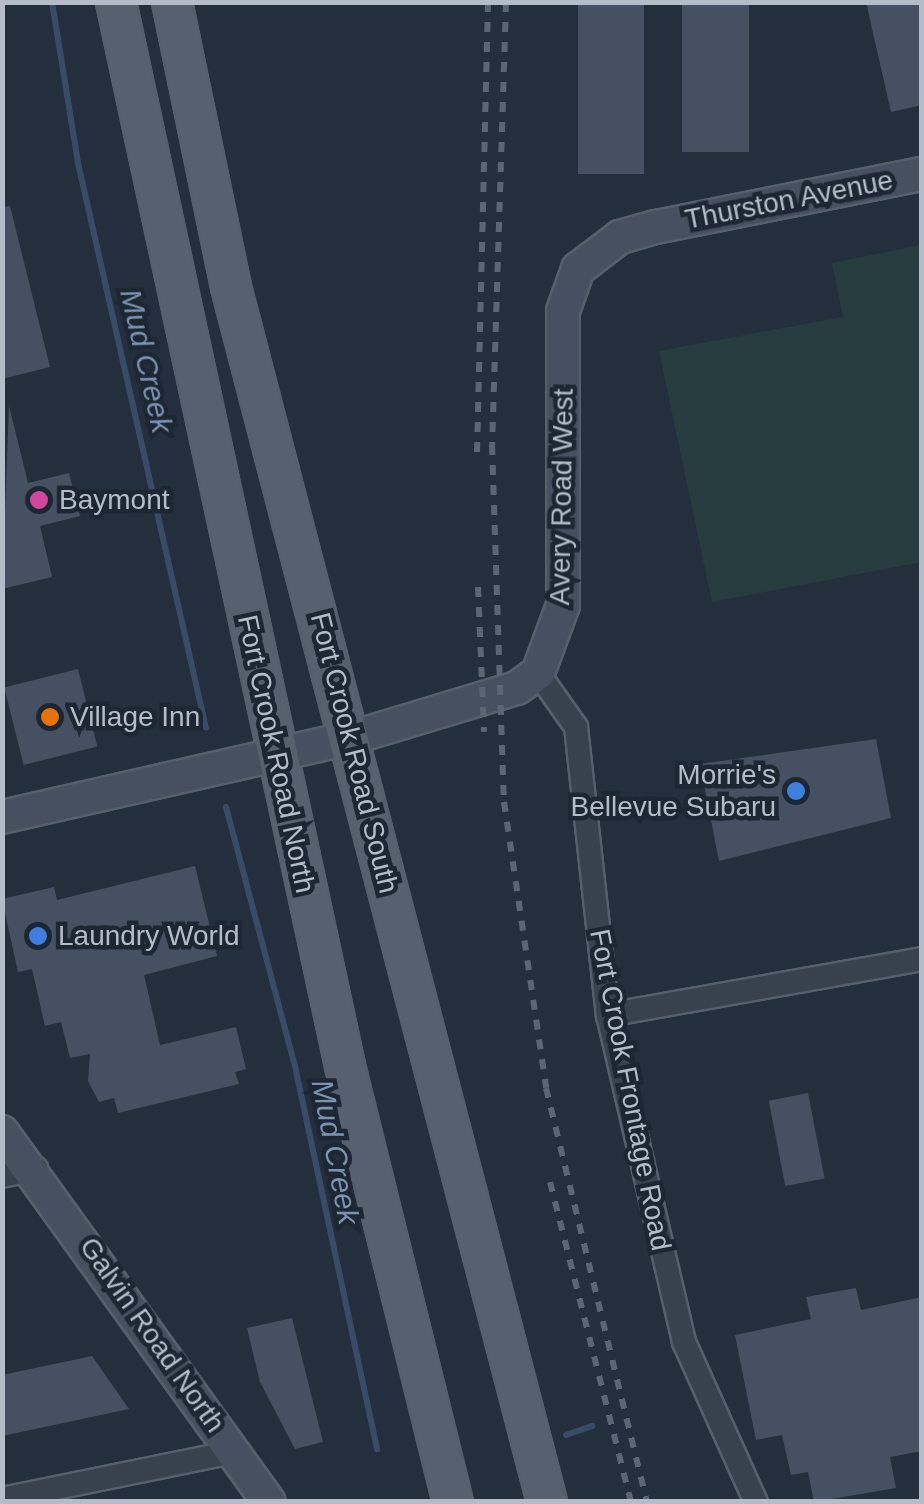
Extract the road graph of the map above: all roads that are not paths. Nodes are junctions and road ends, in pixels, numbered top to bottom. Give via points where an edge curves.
1 (116, 2) edge
2 (172, 2) edge
3 (922, 174) edge
4 (656, 226) joint
5 (538, 673) junction
6 (351, 738) junction
7 (276, 755) junction
8 (2, 817) edge
9 (922, 959) edge
10 (608, 1015) junction
11 (2, 1104) edge
12 (2, 1132) edge
13 (36, 1169) junction
14 (2, 1176) edge
15 (234, 1452) junction
16 (2, 1499) edge
17 (269, 1502) edge
18 (452, 1502) edge
19 (547, 1502) edge
20 (756, 1502) edge

1 - 7 main road, Fort Crook Road North
2 - 6 main road, Fort Crook Road South via 231,286
3 - 4 street, Thurston Avenue
4 - 5 street, Avery Road West via 595,252 563,311 562,606
5 - 6 street via 482,702
5 - 10 street, Fort Crook Frontage Road via 576,727
6 - 7 street
6 - 19 main road, Fort Crook Road South
7 - 8 street
7 - 18 main road, Fort Crook Road North
9 - 10 street
10 - 20 street, Fort Crook Frontage Road via 684,1342
11 - 13 street, Galvin Road North
12 - 13 street, Galvin Road North
13 - 14 street
13 - 15 street, Galvin Road North
15 - 16 street
15 - 17 street, Galvin Road North

